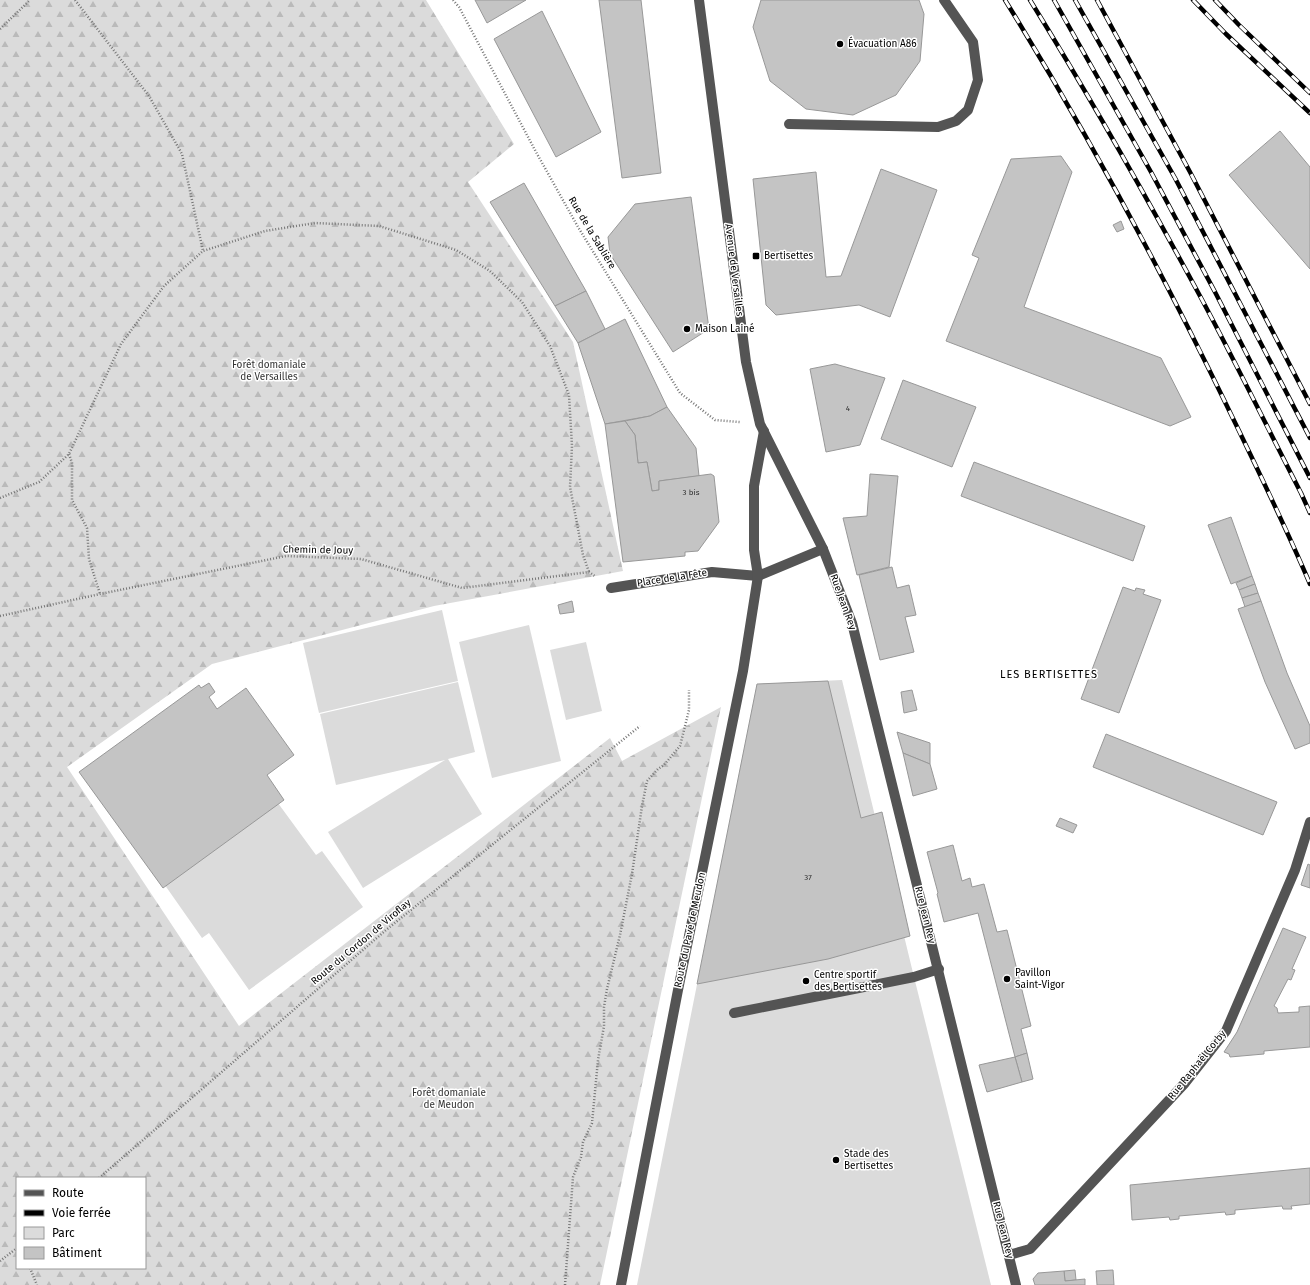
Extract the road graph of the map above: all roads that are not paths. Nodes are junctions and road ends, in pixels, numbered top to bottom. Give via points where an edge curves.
1 (699, 0) edge
2 (944, 0) edge
3 (789, 124) dead end
4 (762, 427) junction
5 (823, 550) junction
6 (758, 576) junction
7 (611, 588) dead end
8 (1310, 822) edge
9 (939, 970) junction
10 (734, 1013) dead end
11 (1009, 1255) junction
12 (620, 1285) edge
13 (1016, 1285) edge

1 - 4 street, Avenue de Versailles via 746,362
2 - 3 street via 973,42 978,80 968,110 956,121 938,127
4 - 5 street, Avenue de Versailles
4 - 6 street, Route du Pavé de Meudon via 754,486 754,550
5 - 6 street
5 - 9 street, Rue Jean Rey via 852,623
6 - 7 street, Place de la Fête via 712,572
6 - 12 street, Route du Pavé de Meudon via 742,678
8 - 11 street, Rue Raphaël Corby via 1295,870 1226,1031 1185,1083 1030,1249
9 - 10 street
9 - 11 street, Rue Jean Rey
11 - 13 street, Rue Jean Rey

